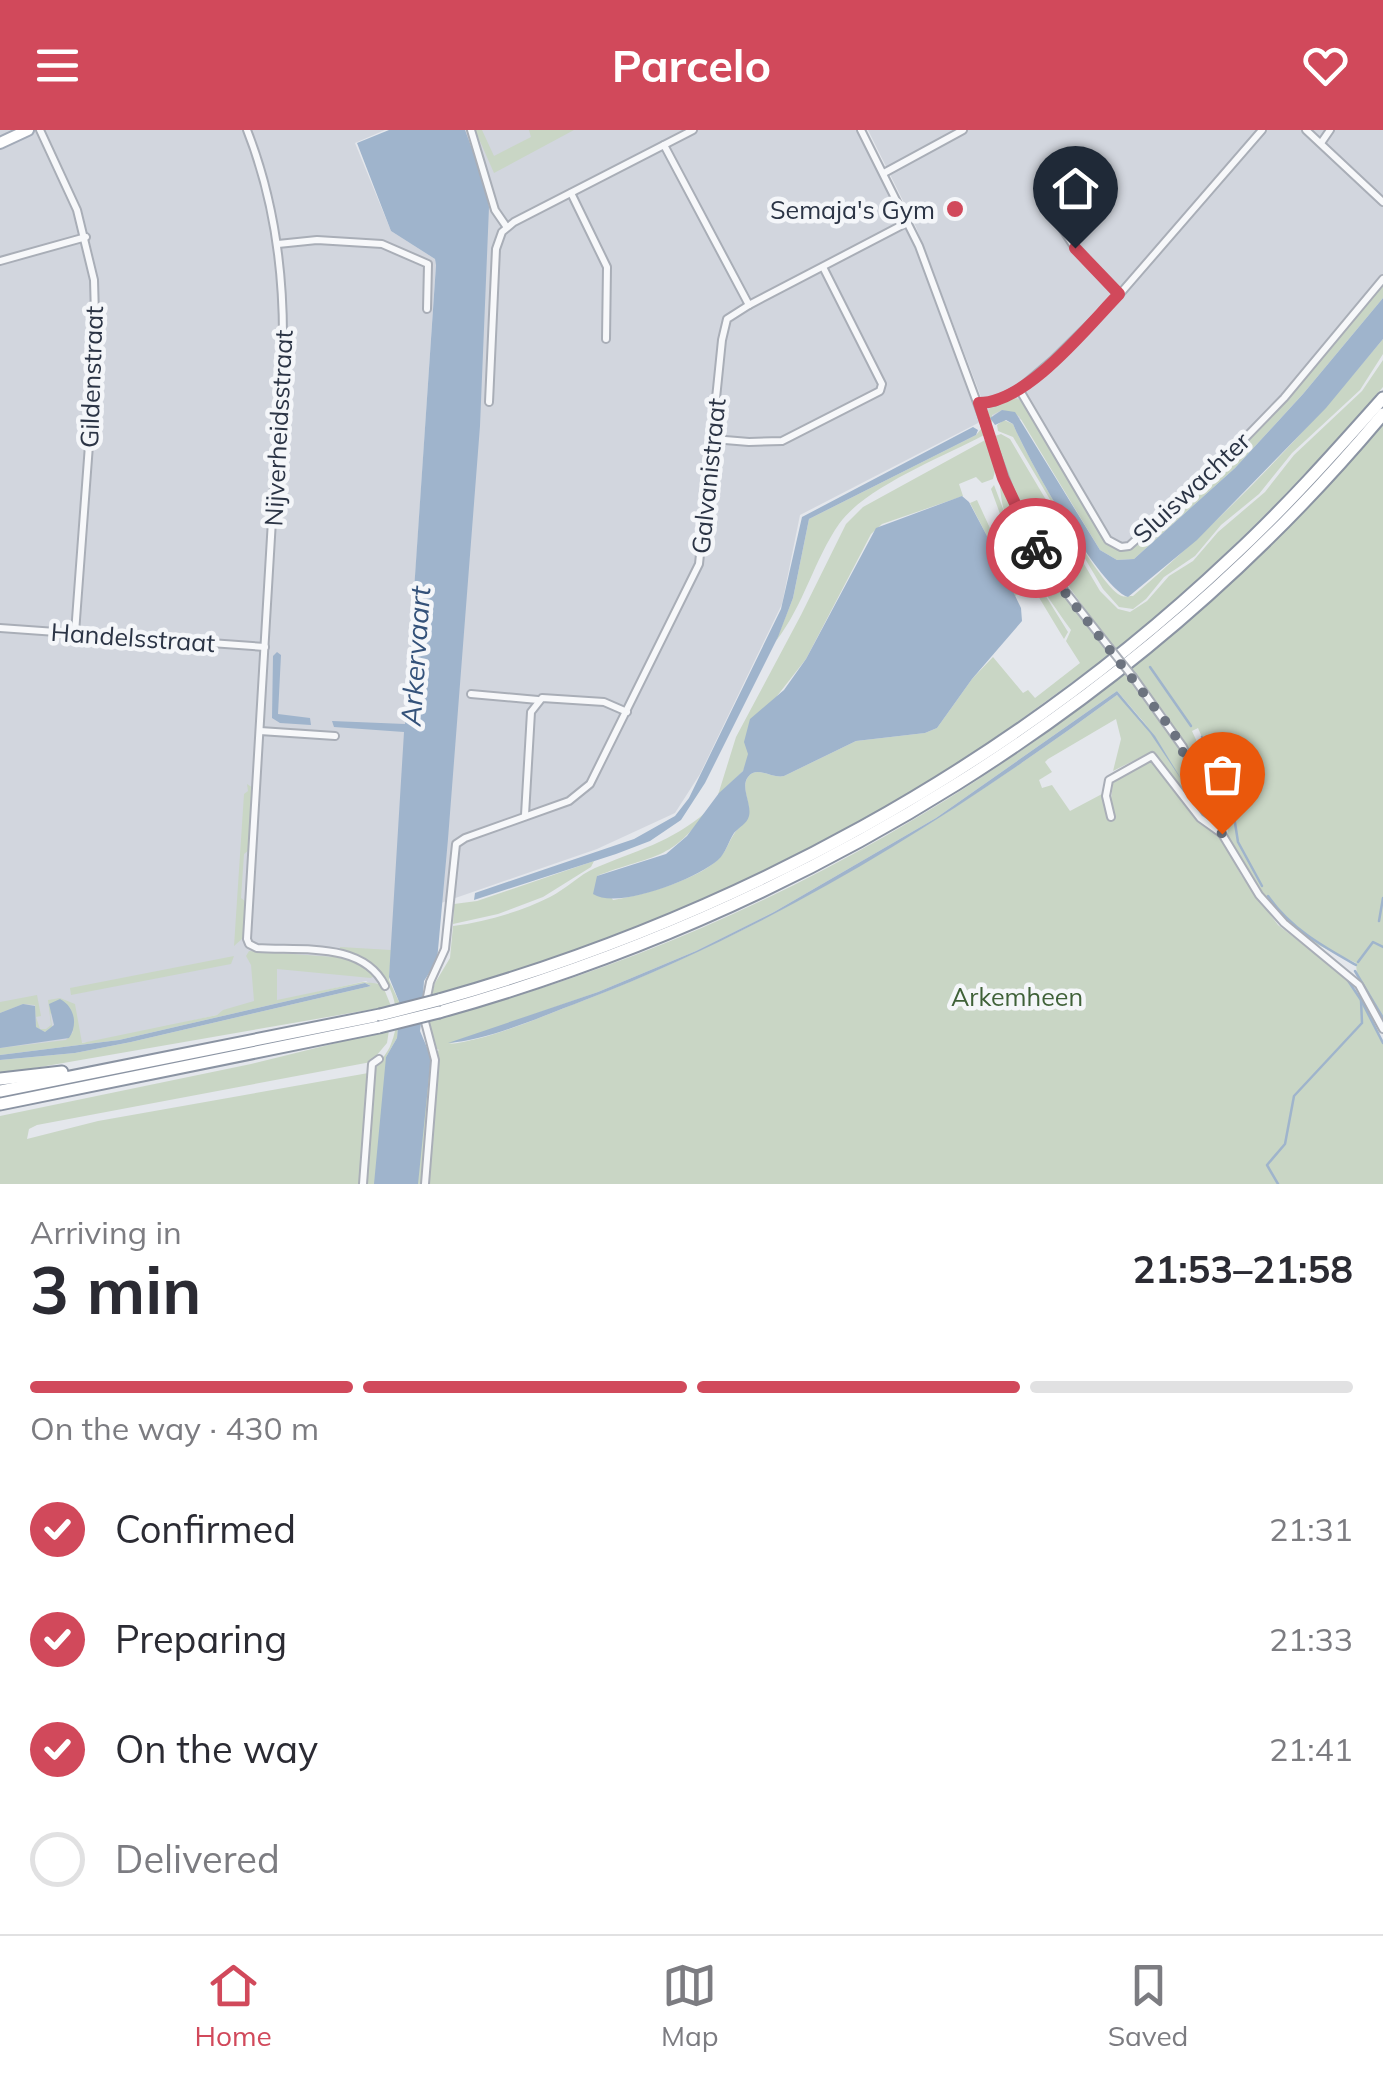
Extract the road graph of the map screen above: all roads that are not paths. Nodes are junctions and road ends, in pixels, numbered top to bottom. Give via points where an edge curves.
1 (28, 130) edge
2 (40, 130) edge
3 (247, 130) edge
4 (472, 130) edge
5 (694, 130) edge
6 (861, 130) edge
7 (963, 130) edge
8 (1262, 130) edge
9 (1306, 130) edge
10 (1330, 130) edge
11 (0, 143) edge
12 (1320, 143) junction
13 (664, 145) junction
14 (884, 173) junction
15 (571, 193) junction
16 (1045, 202) dead end
17 (1383, 202) edge
18 (908, 222) junction
19 (506, 226) junction
20 (86, 238) junction
21 (278, 244) junction
22 (0, 261) edge
23 (823, 268) junction
24 (1383, 278) edge
25 (1119, 294) junction
26 (749, 304) junction
27 (427, 309) dead end
28 (606, 338) dead end
29 (1019, 389) junction
30 (1383, 398) edge
31 (489, 402) dead end
32 (979, 403) junction
33 (1383, 414) edge
34 (714, 439) junction
35 (0, 628) edge
36 (75, 633) junction
37 (266, 647) junction
38 (471, 694) dead end
39 (540, 700) junction
40 (627, 712) junction
41 (260, 731) junction
42 (335, 736) dead end
43 (524, 816) junction
44 (1111, 817) dead end
45 (1222, 834) junction
46 (386, 986) dead end
47 (435, 1003) junction
48 (380, 1021) junction
49 (425, 1022) dead end
50 (1383, 1030) edge
51 (379, 1059) dead end
52 (151, 1061) junction
53 (0, 1079) edge
54 (0, 1091) edge
55 (0, 1106) edge
56 (363, 1184) edge
57 (426, 1184) edge

1 - 11 main road
2 - 20 street, Gildenstraat
3 - 21 street, Nijverheidsstraat
4 - 19 street via 495,210
5 - 13 street
6 - 14 street
7 - 14 street
8 - 25 street
9 - 12 street
10 - 12 street
12 - 17 street
13 - 15 street
13 - 26 street
14 - 18 street
15 - 19 street
15 - 28 street via 607,267
16 - 25 street via 1075,248
18 - 23 street, Galvanistraat
18 - 32 street
19 - 31 street via 496,249
20 - 22 street
20 - 36 street, Gildenstraat via 96,351
21 - 27 street via 382,244 428,264
21 - 37 street, Nijverheidsstraat via 282,366
23 - 26 street, Galvanistraat
23 - 34 street via 880,391 782,440
24 - 29 street, Sluiswachter via 1270,412 1129,546 1108,540
25 - 29 street
26 - 34 street, Galvanistraat via 724,330
29 - 32 street
30 - 47 highway via 1203,584 988,753 820,852 731,895 576,957
32 - 45 street, bridge via 1026,531 1182,748
33 - 47 highway via 1335,472 1209,595 1088,694 938,796 708,917 574,970
34 - 40 street, Galvanistraat via 699,564
35 - 36 street, Handelsstraat
36 - 37 street, Handelsstraat
37 - 41 street, Nijverheidsstraat
38 - 39 street
39 - 40 street via 604,702
39 - 43 street via 531,712
40 - 43 street, Galvanistraat via 590,784 569,801
41 - 42 street
41 - 46 street, Nijverheidsstraat via 248,943 353,956 377,971
43 - 47 street, Galvanistraat via 456,844 445,949 430,982
44 - 45 street via 1109,780 1152,756 1200,818
45 - 50 street via 1259,895 1359,985
47 - 48 highway, bridge
48 - 52 highway
48 - 55 highway
49 - 57 street via 435,1060
51 - 56 street via 372,1064
52 - 53 highway
52 - 54 highway

